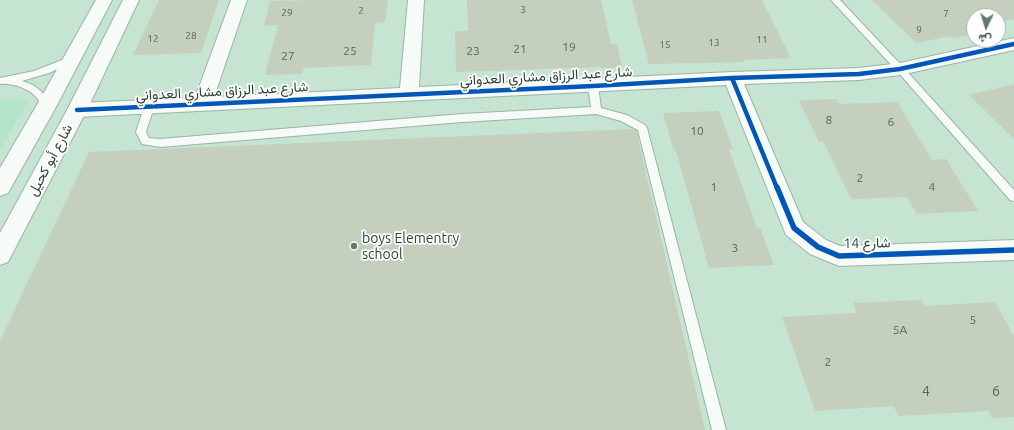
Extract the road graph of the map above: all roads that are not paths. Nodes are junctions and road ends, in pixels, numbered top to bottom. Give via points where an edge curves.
1 (104, 0) edge
2 (131, 0) edge
3 (239, 0) edge
4 (416, 0) edge
5 (835, 0) edge
6 (1014, 44) edge
7 (72, 59) junction
8 (900, 69) junction
9 (732, 78) junction
10 (0, 81) edge
11 (593, 86) junction
12 (409, 94) junction
13 (202, 104) junction
14 (46, 107) junction
15 (149, 107) junction
16 (76, 110) junction
17 (596, 110) junction
18 (1, 184) edge
19 (1014, 198) edge
20 (1014, 250) edge
21 (0, 256) edge
22 (719, 430) edge

1 - 7 street, شارع أبو كحيل
2 - 16 street, شارع أبو كحيل
3 - 13 street, شارع عبد الرزاق مشاري العدواني
4 - 12 street
5 - 8 lane
6 - 8 street, شارع عبد الرزاق مشاري العدواني
7 - 10 lane via 40,73
7 - 14 street, شارع أبو كحيل
8 - 9 street, شارع عبد الرزاق مشاري العدواني via 859,74
8 - 19 lane
9 - 11 street, شارع عبد الرزاق مشاري العدواني
9 - 20 street, شارع 14 via 794,228 818,247 839,256
10 - 14 lane via 29,86 38,91 44,98
11 - 12 street, شارع عبد الرزاق مشاري العدواني
11 - 17 lane
12 - 13 street, شارع عبد الرزاق مشاري العدواني
13 - 15 street, شارع عبد الرزاق مشاري العدواني
14 - 18 street, شارع أبو كحيل
15 - 16 street, شارع عبد الرزاق مشاري العدواني
15 - 17 lane via 141,132 146,141 160,143 462,118
16 - 21 street, شارع أبو كحيل
17 - 22 lane via 624,118 642,128

